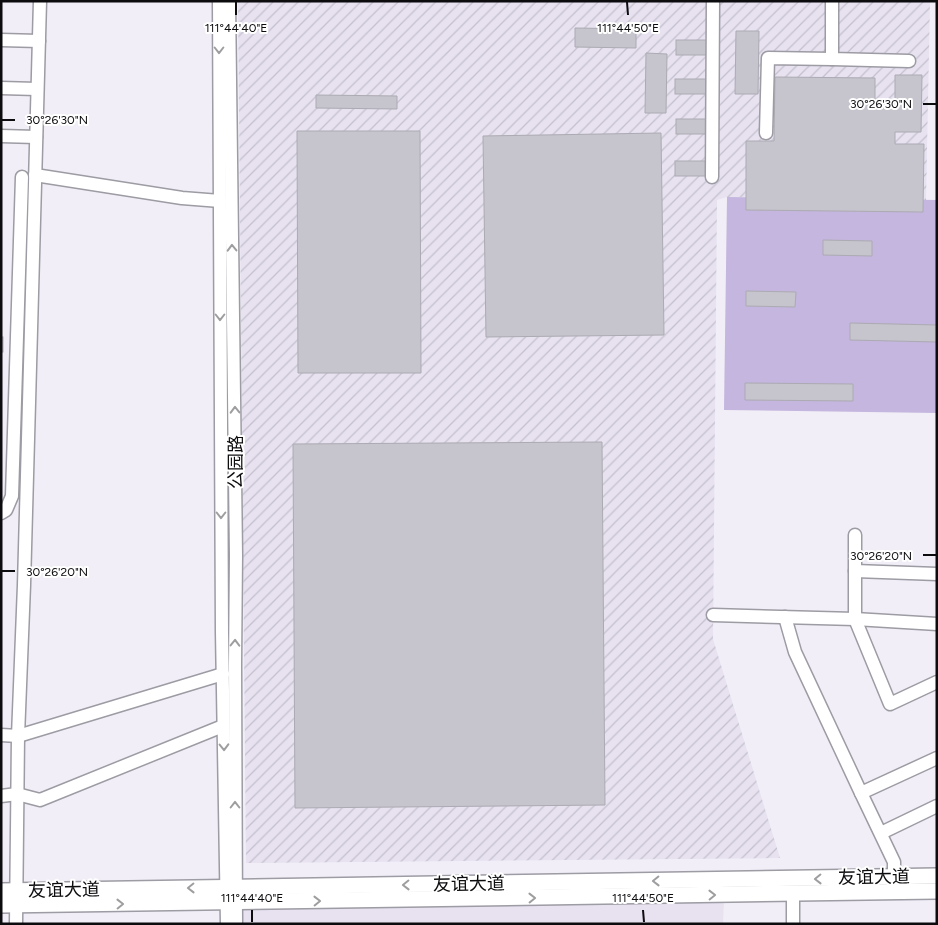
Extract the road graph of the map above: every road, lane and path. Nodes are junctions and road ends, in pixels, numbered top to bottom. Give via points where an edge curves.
1 (40, 1) edge
2 (218, 1) edge
3 (230, 1) edge
4 (713, 1) edge
5 (832, 1) edge
6 (1, 40) edge
7 (39, 41) junction
8 (832, 59) junction
9 (909, 61) dead end
10 (1, 88) edge
11 (38, 89) junction
12 (766, 133) dead end
13 (1, 136) edge
14 (36, 137) junction
15 (35, 175) junction
16 (22, 177) dead end
17 (712, 177) dead end
18 (220, 201) junction
19 (1, 513) edge
20 (855, 535) dead end
21 (855, 571) junction
22 (937, 574) edge
23 (714, 615) dead end
24 (785, 617) junction
25 (855, 619) junction
26 (937, 624) edge
27 (223, 674) junction
28 (937, 682) edge
29 (224, 726) junction
30 (1, 736) edge
31 (18, 736) junction
32 (937, 758) edge
33 (17, 794) junction
34 (861, 794) junction
35 (1, 796) edge
36 (937, 806) edge
37 (881, 833) junction
38 (937, 876) edge
39 (894, 877) junction
40 (937, 891) edge
41 (793, 894) junction
42 (231, 895) junction
43 (9, 898) edge
44 (16, 924) edge
45 (227, 924) edge
46 (236, 924) edge
47 (793, 924) edge

1 - 7 street
2 -> 18 street
42 -> 3 street, 公园路 via 236,545
4 - 17 street
5 - 8 street
6 - 7 street
7 - 11 street
8 - 9 street
8 - 12 street via 768,58
10 - 11 street
11 - 14 street
13 - 14 street
14 - 15 street
15 - 18 street
15 - 31 street
16 - 19 street via 12,496 6,510
18 -> 27 street
20 - 21 street
21 - 22 street
21 - 25 street
23 - 24 street
24 - 25 street
24 - 34 street via 795,652
25 - 26 street
25 - 28 street via 890,704
27 - 29 street
27 - 31 street
29 - 33 street via 40,800
29 -> 42 street
30 - 31 street
31 - 33 street
32 - 34 street
33 - 35 street
33 - 43 street
34 - 37 street
36 - 37 street
37 - 39 street via 894,862
38 - 39 main road, 友谊大道
39 -> 42 main road, 友谊大道
40 - 41 main road, 友谊大道
42 -> 41 main road, 友谊大道
41 - 47 street
42 - 43 main road, 友谊大道
42 - 45 street
42 - 46 street, 公园路
43 - 44 street

